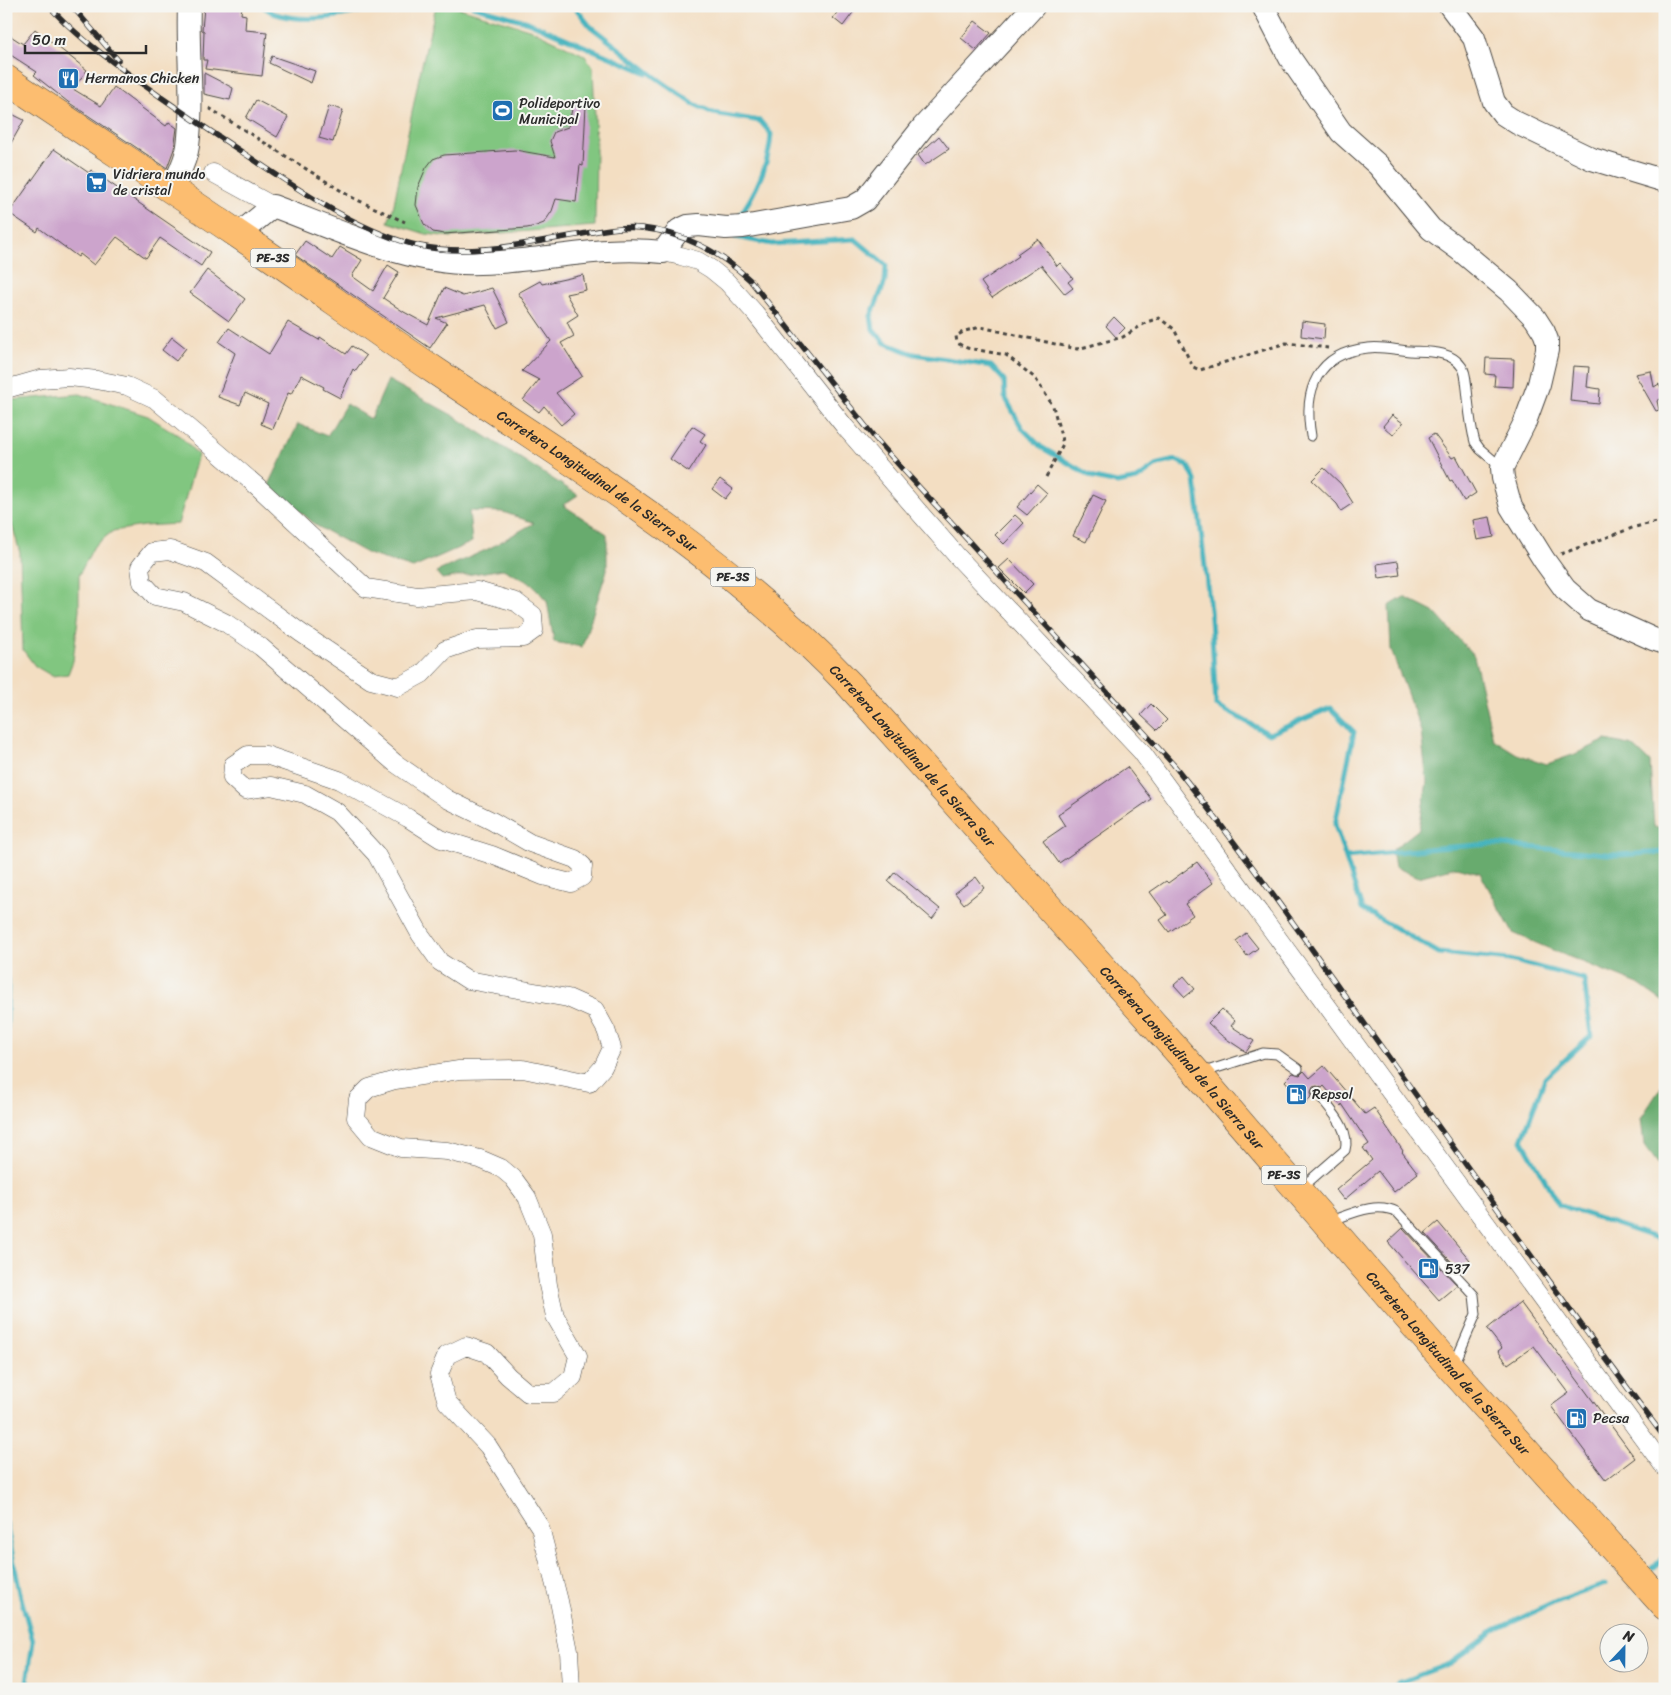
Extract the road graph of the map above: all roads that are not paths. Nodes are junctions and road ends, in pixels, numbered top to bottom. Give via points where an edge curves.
1 (189, 6) edge
2 (1034, 6) edge
3 (1264, 6) edge
4 (1450, 6) edge
5 (6, 79) edge
6 (213, 173) dead end
7 (1665, 181) edge
8 (172, 189) junction
9 (273, 206) junction
10 (239, 234) junction
11 (663, 252) junction
12 (6, 389) edge
13 (1311, 436) dead end
14 (1502, 468) junction
15 (1665, 642) edge
16 (1298, 1069) dead end
17 (1198, 1074) junction
18 (1317, 1092) dead end
19 (1298, 1190) junction
20 (1324, 1222) junction
21 (1452, 1369) junction
22 (1665, 1468) edge
23 (1660, 1594) edge
24 (571, 1689) edge

1 - 8 street via 188,146 184,164
2 - 11 street via 924,126 865,200 851,208 734,228 688,226 679,230
3 - 14 street via 1290,58 1341,132 1378,165 1431,229 1509,291 1544,332 1547,350 1539,384 1525,422
4 - 7 street via 1474,38 1494,102 1503,114 1592,160
5 - 8 highway, Carretera Longitudinal de la Sierra Sur / PE-3S
6 - 9 street
8 - 10 highway, Carretera Longitudinal de la Sierra Sur / PE-3S
9 - 10 street
9 - 11 street via 392,250 441,261 486,262 627,250
10 - 17 highway, Carretera Longitudinal de la Sierra Sur / PE-3S via 628,499 766,604 849,684
11 - 22 street via 698,261 727,282 845,427 957,556 1141,751
12 - 24 street via 40,379 69,377 127,386 155,399 200,437 366,588 417,596 477,591 516,602 533,615 534,630 523,638 477,639 446,650 422,674 398,687 371,680 206,563 170,550 152,552 140,566 142,582 155,596 184,602 226,623 261,647 395,763 447,799 530,843 575,859 583,866 582,877 571,883 543,876 441,839 339,780 266,755 248,755 233,765 232,778 245,790 271,786 306,794 337,812 376,854 420,934 440,962 468,980 568,998 595,1010 606,1030 612,1048 603,1067 589,1082 523,1069 459,1070 394,1080 369,1088 358,1099 356,1118 371,1136 400,1148 447,1151 501,1168 527,1197 542,1234 555,1316 578,1356 573,1377 554,1393 528,1393 487,1353 466,1346 448,1354 440,1374 447,1402 488,1446 540,1526 569,1651
13 - 14 lane via 1308,418 1315,379 1334,357 1370,347 1441,353 1453,357 1462,367 1475,442
14 - 15 street via 1511,507 1565,589 1589,610 1653,640
16 - 17 lane via 1277,1054 1263,1053
17 - 19 highway, Carretera Longitudinal de la Sierra Sur / PE-3S
18 - 19 lane via 1345,1131 1347,1142 1345,1150
19 - 20 highway, Carretera Longitudinal de la Sierra Sur / PE-3S
20 - 21 highway, Carretera Longitudinal de la Sierra Sur / PE-3S
20 - 21 lane via 1369,1209 1389,1208 1397,1212 1474,1295 1476,1314
21 - 23 highway, Carretera Longitudinal de la Sierra Sur / PE-3S

